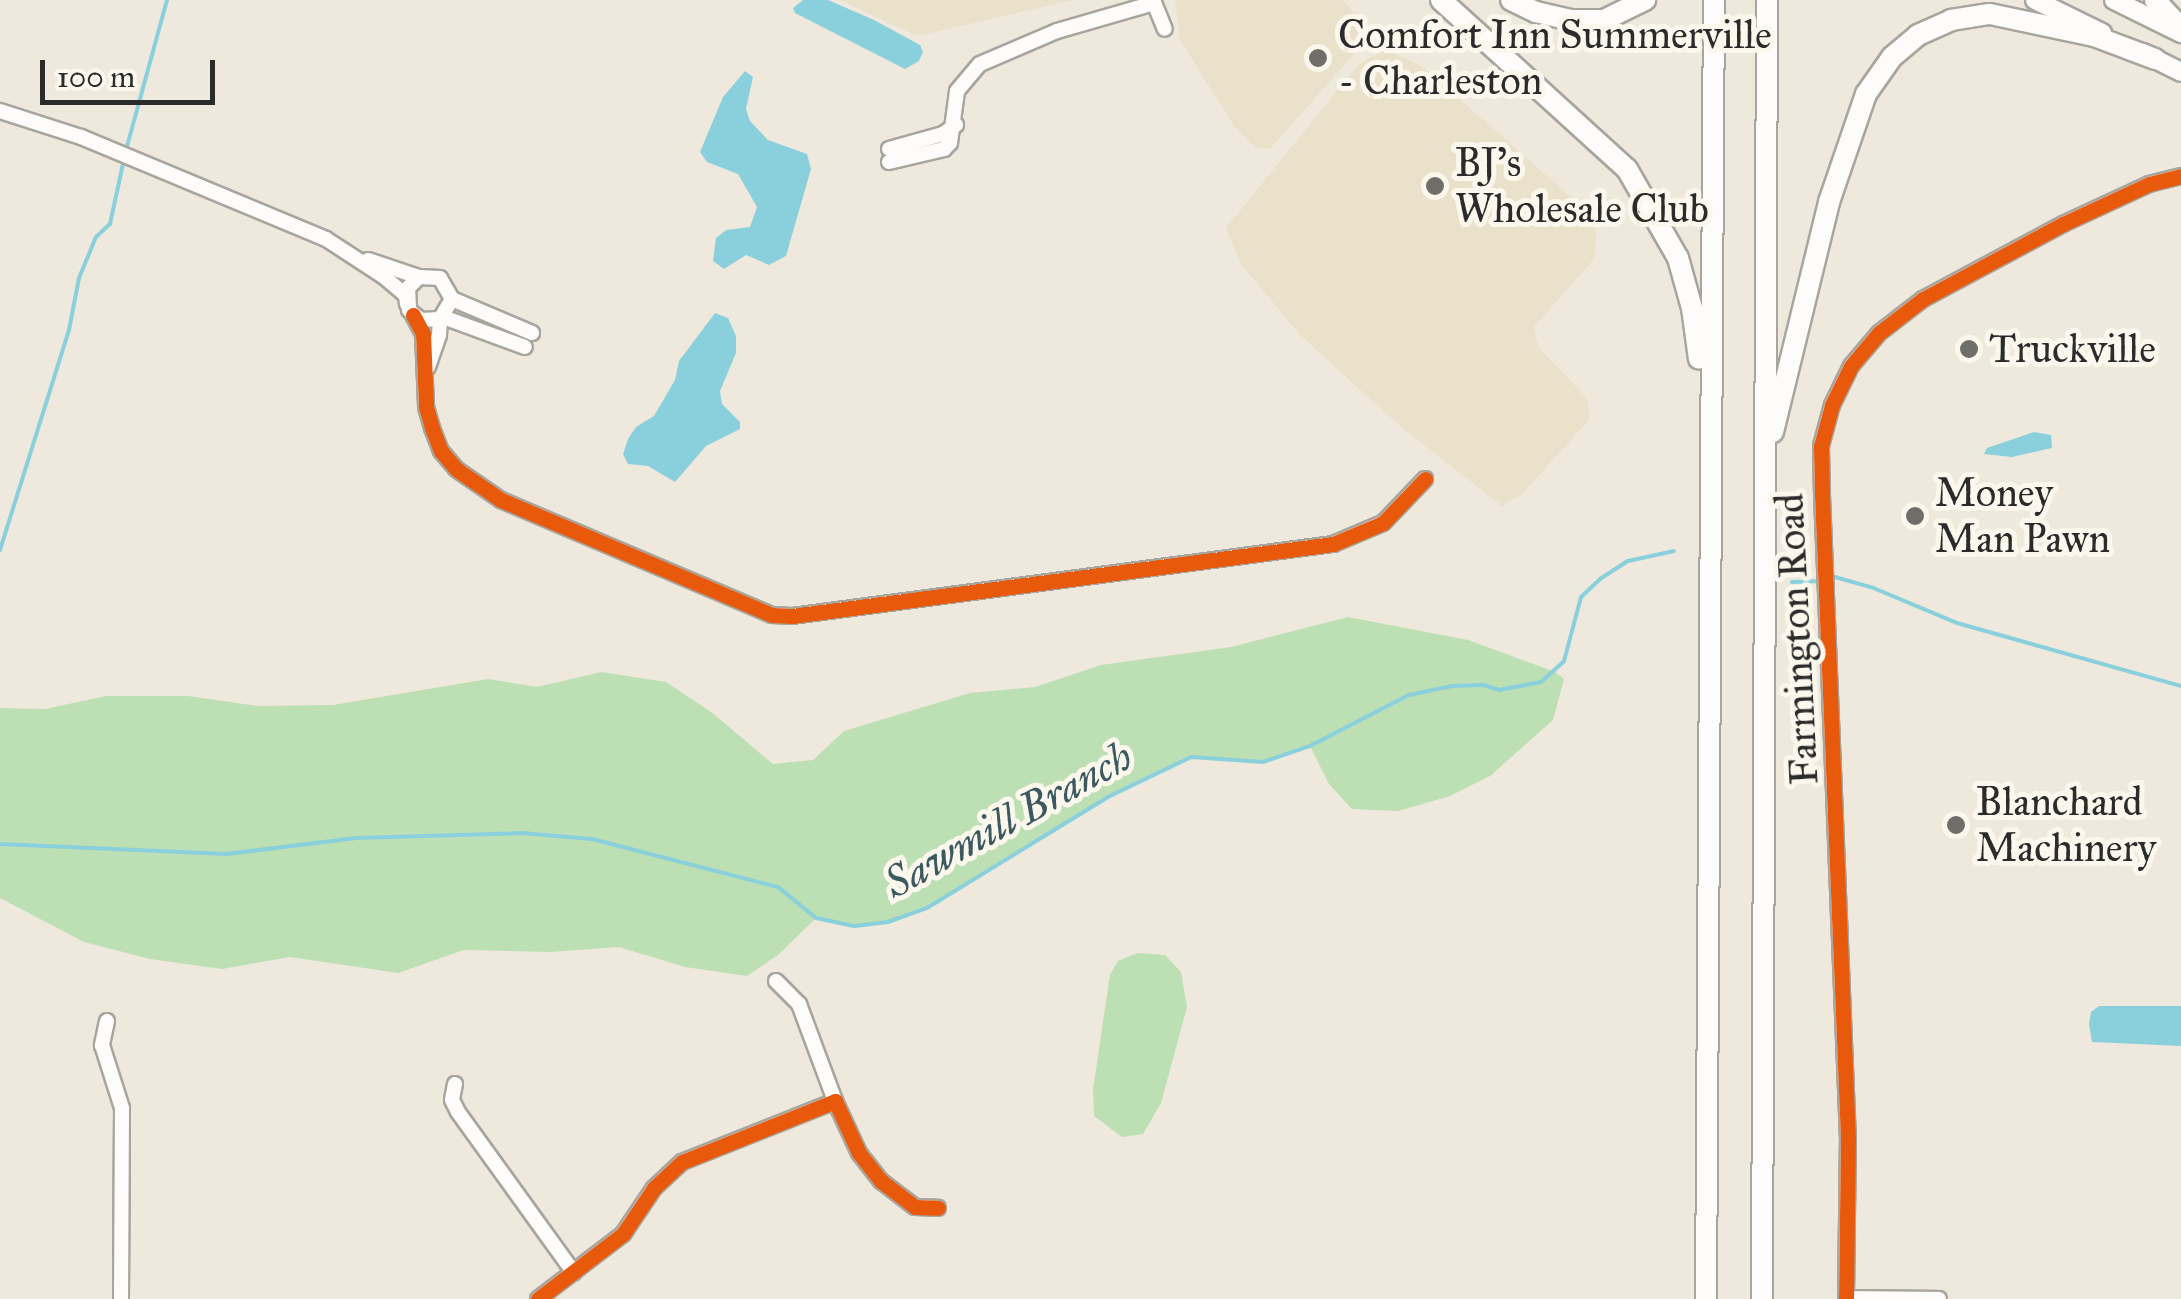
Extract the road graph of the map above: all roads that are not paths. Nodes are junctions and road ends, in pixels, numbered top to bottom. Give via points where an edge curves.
1 (1441, 0) edge
2 (1511, 0) edge
3 (1645, 0) edge
4 (1714, 0) edge
5 (1767, 0) edge
6 (2035, 0) edge
7 (2114, 0) edge
8 (2154, 0) edge
9 (1154, 2) edge
10 (1164, 29) dead end
11 (2181, 31) edge
12 (2155, 59) junction
13 (2181, 72) edge
14 (0, 111) edge
15 (889, 155) dead end
16 (2181, 176) edge
17 (349, 254) junction
18 (419, 277) junction
19 (452, 299) junction
20 (410, 310) junction
21 (441, 318) junction
22 (426, 379) junction
23 (1708, 430) junction
24 (1763, 478) junction
25 (1424, 479) dead end
26 (776, 980) dead end
27 (107, 1021) dead end
28 (455, 1084) dead end
29 (835, 1101) junction
30 (938, 1208) dead end
31 (574, 1273) junction
32 (1846, 1298) edge
33 (120, 1299) edge
34 (538, 1299) edge
35 (1706, 1299) edge
36 (1762, 1299) edge
37 (1940, 1299) edge

1 - 23 highway via 1584,126 1626,169 1658,216 1692,308
2 - 3 highway via 1536,12 1604,20
4 - 23 highway
5 - 24 highway
6 - 12 main road
7 - 11 main road
8 - 11 highway
9 - 10 street
9 - 15 street via 1057,31 980,64 957,91 956,124 944,149
12 - 13 main road
12 - 24 highway via 2094,36 1990,14 1952,20 1918,35 1892,57 1866,94 1828,202
14 - 17 street via 295,224
16 - 32 street, Farmington Road via 2062,224 1923,299 1879,333 1832,405 1822,446 1822,494 1848,1140
17 - 18 street
17 - 20 street via 406,295
18 - 19 street via 440,278
18 - 20 street via 408,288
19 - 21 street
19 - 21 street via 528,340
20 - 21 street via 431,321
20 - 22 street via 424,334
21 - 22 street
22 - 25 street via 426,407 440,450 475,486 772,615 1334,544 1383,524
23 - 35 highway
24 - 36 highway
26 - 29 street via 799,1004
27 - 33 street via 102,1045 122,1108
28 - 31 street via 458,1112
29 - 30 street via 859,1153 881,1181 915,1207
29 - 31 street via 682,1162 654,1188 623,1234
31 - 34 street
32 - 37 street

